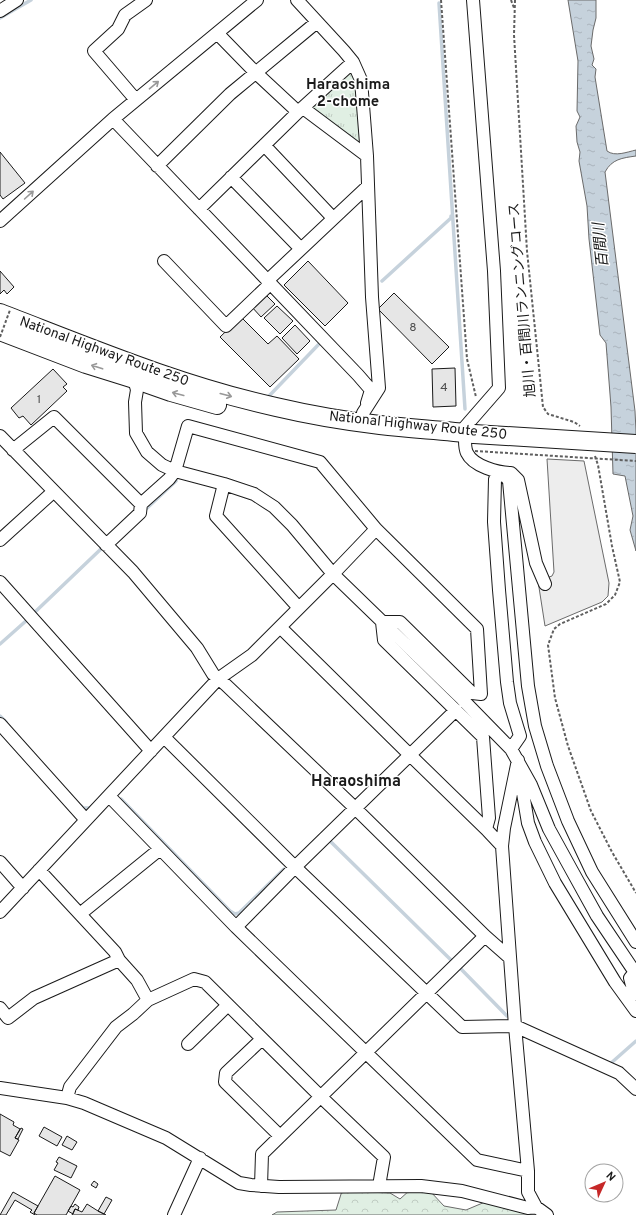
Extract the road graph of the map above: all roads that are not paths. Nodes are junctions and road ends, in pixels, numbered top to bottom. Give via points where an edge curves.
1 (146, 0) edge
2 (257, 0) edge
3 (297, 0) edge
4 (473, 0) edge
5 (317, 22) junction
6 (217, 33) junction
7 (353, 62) junction
8 (256, 73) junction
9 (136, 100) junction
10 (300, 110) junction
11 (113, 119) junction
12 (264, 145) junction
13 (367, 156) junction
14 (157, 166) junction
15 (232, 177) junction
16 (368, 186) junction
17 (199, 209) junction
18 (333, 218) junction
19 (0, 221) edge
20 (300, 249) junction
21 (164, 261) dead end
22 (269, 282) junction
23 (5, 312) edge
24 (0, 330) edge
25 (134, 379) junction
26 (363, 413) junction
27 (328, 418) junction
28 (0, 436) edge
29 (471, 440) junction
30 (636, 444) edge
31 (13, 450) junction
32 (636, 451) edge
33 (175, 471) junction
34 (503, 473) junction
35 (224, 484) junction
36 (53, 492) junction
37 (141, 504) junction
38 (376, 529) junction
39 (0, 540) edge
40 (106, 545) junction
41 (333, 574) junction
42 (0, 582) edge
43 (545, 584) dead end
44 (299, 608) junction
45 (382, 622) junction
46 (280, 627) junction
47 (218, 678) junction
48 (456, 710) junction
49 (0, 724) edge
50 (164, 737) junction
51 (511, 749) junction
52 (151, 751) junction
53 (410, 756) junction
54 (518, 760) junction
55 (108, 796) junction
56 (356, 808) junction
57 (86, 820) junction
58 (486, 829) junction
59 (502, 846) junction
60 (160, 849) junction
61 (0, 862) edge
62 (295, 866) junction
63 (40, 870) junction
64 (23, 888) junction
65 (0, 912) edge
66 (80, 914) junction
67 (236, 927) junction
68 (485, 936) junction
69 (636, 942) edge
70 (510, 958) junction
71 (119, 960) junction
72 (635, 973) edge
73 (426, 994) junction
74 (636, 994) edge
75 (148, 1000) junction
76 (228, 1005) junction
77 (0, 1008) edge
78 (636, 1011) edge
79 (515, 1026) junction
80 (262, 1039) junction
81 (188, 1044) dead end
82 (366, 1053) junction
83 (0, 1088) edge
84 (636, 1089) edge
85 (320, 1096) junction
86 (67, 1098) junction
87 (280, 1136) junction
88 (200, 1158) junction
89 (528, 1171) junction
90 (261, 1186) junction
91 (379, 1186) junction
92 (536, 1207) junction
93 (174, 1215) edge
94 (548, 1215) edge

1 - 9 street via 125,15 118,29 94,51
2 - 6 street
3 - 5 street
4 - 29 street via 494,271 499,388 465,427
5 - 7 street
5 - 8 street
6 - 8 street
9 -> 6 street
7 - 10 street
7 - 13 street via 361,80
8 - 10 street
8 - 14 street via 230,94
9 - 11 street
10 - 12 street
10 - 13 street
11 - 14 street
19 -> 11 street
12 - 15 street
12 - 18 street
13 - 16 street
14 - 17 street
15 - 17 street
15 - 20 street
16 - 18 street
16 - 26 street via 372,297 379,388
17 - 22 street
18 - 20 street
20 - 22 street
21 - 22 street via 226,326
22 - 26 street via 371,390
23 -> 27 highway, National Highway Route 250 via 136,365 204,389 276,408
25 -> 24 highway, National Highway Route 250
29 -> 25 highway, National Highway Route 250 via 326,428 243,412
25 - 33 street via 137,390 136,433 147,452 162,465
26 - 27 street via 338,413
27 - 29 highway, National Highway Route 250
28 - 31 street
29 - 30 highway, National Highway Route 250, bridge
29 - 32 highway, National Highway Route 250
29 - 34 street via 468,454 475,462
31 - 36 street
31 - 37 street via 54,417
33 - 35 street
33 - 37 street
33 - 38 street via 188,426 320,462
34 - 43 street via 511,473 518,480 536,563
34 - 51 street via 495,479 494,522 507,682 520,736
34 - 69 street via 509,480 528,686 535,726 552,780 589,866
35 - 41 street via 254,494 274,507
35 - 44 street via 216,516
36 - 39 street
36 - 40 street
37 - 40 street via 140,513
38 - 41 street
38 - 45 street via 477,629 481,694 472,693 400,622
40 - 47 street via 137,577 197,648
41 - 44 street
41 - 45 street
42 - 52 street
44 - 46 street
45 - 48 street via 384,640
45 - 51 street
46 - 47 street via 252,655
46 - 53 street
47 - 50 street
47 - 56 street
48 - 53 street
48 - 58 street via 483,737 489,818
49 - 57 street
50 - 52 street
50 - 62 street
51 - 54 street
52 - 55 street
53 - 56 street
53 - 58 street
54 - 59 street
54 - 72 street via 549,829 597,916
54 - 78 street via 528,823 535,842 555,883 615,982
55 - 57 street
55 - 60 street
56 - 62 street
56 - 68 street
57 - 63 street
58 - 59 street
59 - 70 street
60 - 66 street
60 - 67 street
61 - 64 street
62 - 67 street
62 - 73 street
63 - 64 street
63 - 66 street
64 - 65 street
66 - 71 street via 115,952
67 - 82 street
68 - 70 street
68 - 73 street
70 - 79 street
71 - 75 street via 137,980
71 - 77 street via 34,998 8,1018
72 - 74 street via 630,978
73 - 79 street via 462,1027
73 - 82 street
75 - 76 street via 194,979 205,982
75 - 86 street via 116,1027 70,1088
76 - 80 street
76 - 81 street
79 - 84 street via 619,1073
79 - 89 street
80 - 85 street
80 - 87 street via 226,1073 225,1082
82 - 85 street
82 - 89 street via 477,1160
83 - 86 street
85 - 87 street
85 - 91 street via 384,1158
86 - 88 street via 84,1102 166,1138
87 - 90 street via 262,1154
88 - 90 street via 240,1183
88 - 93 street
89 - 92 street via 528,1192
90 - 91 street
91 - 92 street via 421,1186 462,1191 528,1208
92 - 94 street

